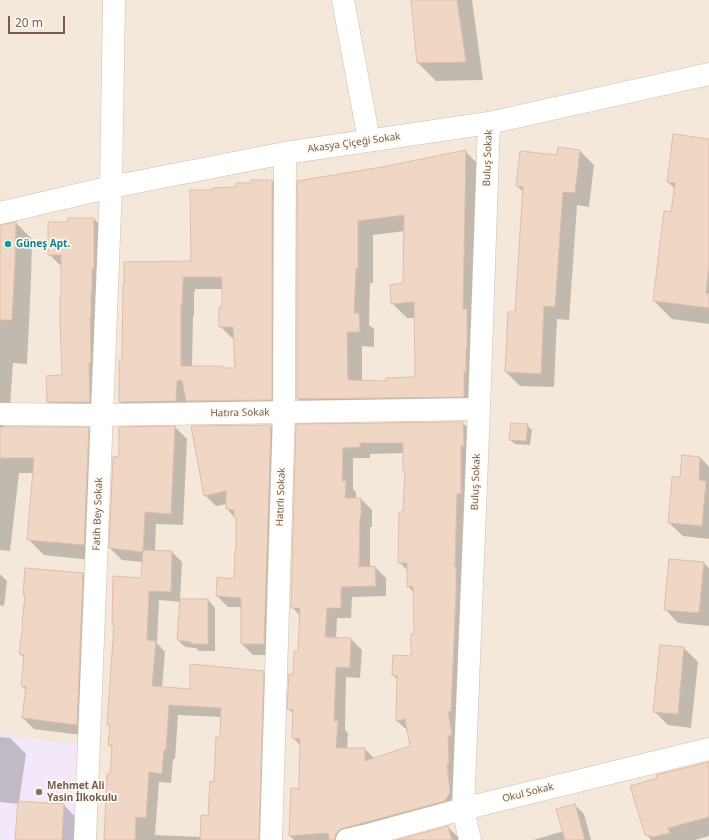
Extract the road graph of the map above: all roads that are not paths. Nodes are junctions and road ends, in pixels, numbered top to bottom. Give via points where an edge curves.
1 (114, 0) edge
2 (344, 0) edge
3 (709, 74) edge
4 (489, 123) junction
5 (369, 140) junction
6 (285, 153) junction
7 (111, 187) junction
8 (0, 213) edge
9 (479, 410) junction
10 (284, 413) junction
11 (0, 414) edge
12 (102, 415) junction
13 (709, 749) edge
14 (463, 809) junction
15 (359, 839) edge
16 (85, 840) edge
17 (271, 840) edge
18 (470, 840) edge

1 - 7 street, Fatih Bey Sokak
2 - 5 street
3 - 4 street, Akasya Çiçeği Sokak
4 - 5 street, Akasya Çiçeği Sokak
4 - 9 street, Buluş Sokak
5 - 6 street, Akasya Çiçeği Sokak
6 - 7 street, Akasya Çiçeği Sokak
6 - 10 street, Hatırlı Sokak
7 - 8 street, Akasya Çiçeği Sokak
7 - 12 street, Fatih Bey Sokak
9 - 10 street, Hatıra Sokak
9 - 14 street, Buluş Sokak
10 - 12 street, Hatıra Sokak
10 - 17 street, Hatırlı Sokak
11 - 12 street, Hatıra Sokak
12 - 16 street, Fatih Bey Sokak
13 - 14 street, Okul Sokak
14 - 15 street, Okul Sokak
14 - 18 street, Buluş Sokak

